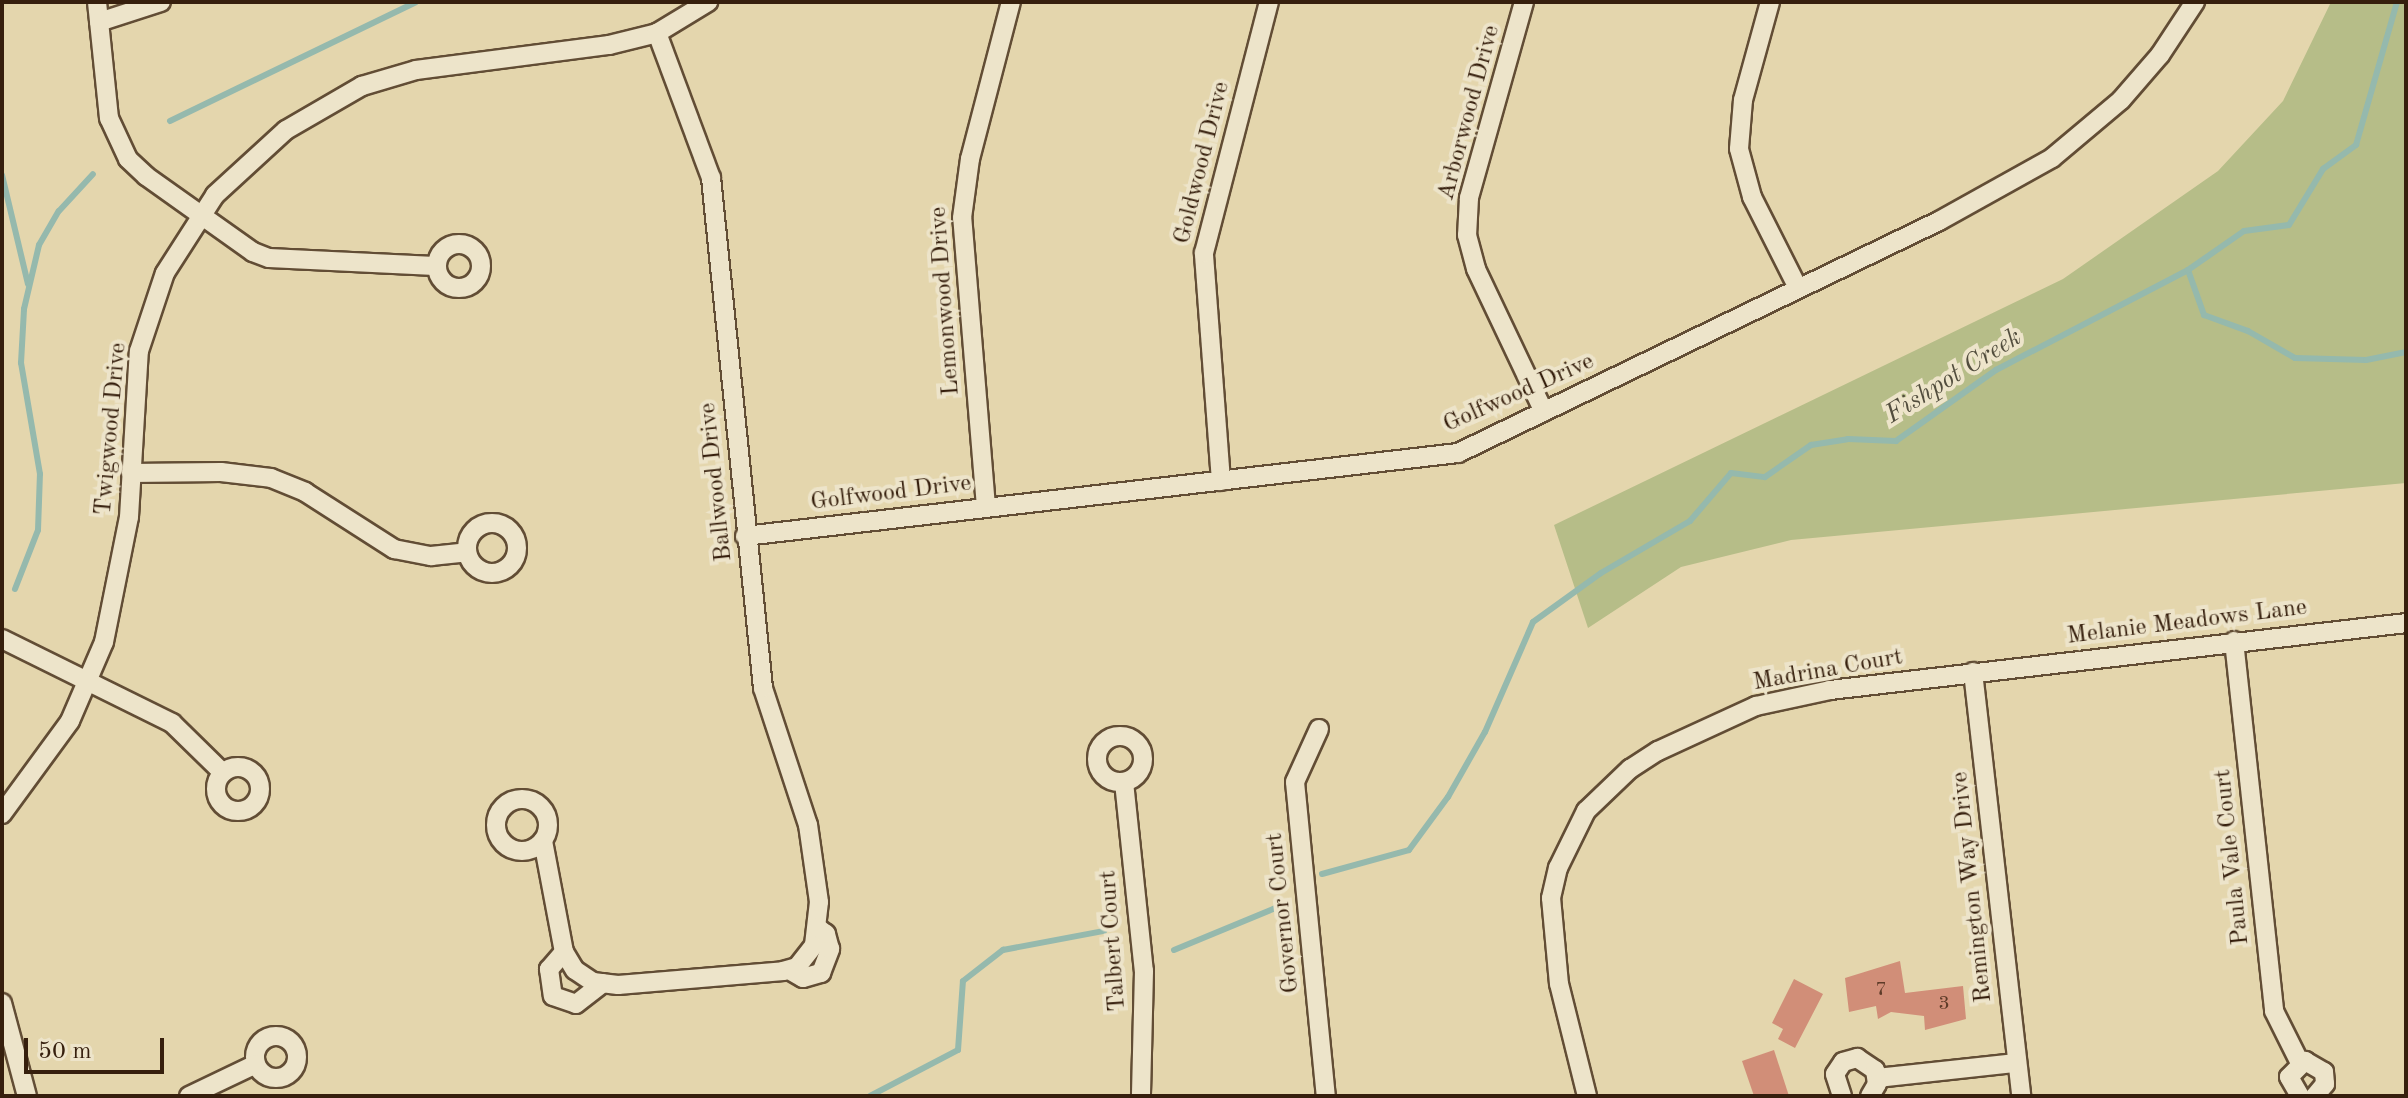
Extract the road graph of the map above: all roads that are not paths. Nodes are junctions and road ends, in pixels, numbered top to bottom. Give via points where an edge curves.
1 (97, 2) edge
2 (161, 2) edge
3 (708, 2) edge
4 (1011, 2) edge
5 (1269, 2) edge
6 (1524, 2) edge
7 (1770, 2) edge
8 (2195, 2) edge
9 (99, 22) junction
10 (657, 33) junction
11 (199, 215) junction
12 (435, 266) dead end
13 (1798, 288) junction
14 (1544, 412) junction
15 (131, 473) junction
16 (1221, 481) junction
17 (986, 507) junction
18 (745, 536) junction
19 (467, 552) dead end
20 (2406, 623) edge
21 (2, 639) edge
22 (2234, 641) junction
23 (1973, 672) junction
24 (88, 683) junction
25 (1319, 729) dead end
26 (223, 773) dead end
27 (1124, 782) dead end
28 (2, 814) edge
29 (543, 841) dead end
30 (564, 952) junction
31 (603, 983) junction
32 (2, 1003) edge
33 (2016, 1063) junction
34 (2300, 1063) junction
35 (256, 1064) dead end
36 (1877, 1078) junction
37 (27, 1096) edge
38 (189, 1096) edge
39 (1141, 1096) edge
40 (1326, 1096) edge
41 (1587, 1096) edge
42 (1842, 1096) edge
43 (1870, 1096) edge
44 (2021, 1096) edge
45 (2300, 1096) edge
46 (2315, 1096) edge

1 - 9 street
2 - 9 street
3 - 10 street, Twigwood Drive
4 - 17 street, Lemonwood Drive via 970,159 962,218
5 - 16 street, Goldwood Drive via 1204,253
6 - 14 street, Arborwood Drive via 1469,198 1467,235 1476,269
7 - 13 street via 1743,100 1739,149 1752,197
8 - 13 street, Golfwood Drive via 2160,55 2121,100 2060,152 1997,191
9 - 11 street via 115,138 146,176
10 - 11 street, Twigwood Drive via 609,45 416,70 362,86 286,130 237,171
10 - 18 street, Ballwood Drive via 711,178
11 - 12 street via 269,258
11 - 15 street, Twigwood Drive via 150,310 135,378
13 - 14 street, Golfwood Drive
14 - 16 street, Golfwood Drive via 1458,453
15 - 19 street via 221,472 271,478 305,492 394,549 431,556
15 - 24 street, Twigwood Drive via 115,601
16 - 17 street, Golfwood Drive
17 - 18 street, Golfwood Drive
18 - 31 street, Ballwood Drive via 763,688 808,825 817,927 805,960 789,970
20 - 22 street, Melanie Meadows Lane
21 - 24 street
22 - 23 street, Melanie Meadows Lane
22 - 34 street, Paula Vale Court via 2274,1011
23 - 33 street, Remington Way Drive
23 - 41 street, Madrina Court via 1830,690 1746,710 1658,751 1630,769 1586,811 1558,868 1551,926 1559,984
24 - 26 street via 172,723
24 - 28 street, Twigwood Drive via 60,737
25 - 40 street, Governor Court via 1295,782
27 - 39 street, Talbert Court via 1144,971
29 - 30 street
30 - 31 street via 581,977
30 - 31 street, Ballwood Drive via 549,969 553,996 576,1004
32 - 37 street
33 - 36 street
33 - 44 street, Remington Way Drive
34 - 45 street, Paula Vale Court via 2289,1077
34 - 46 street, Paula Vale Court via 2311,1061 2324,1072 2325,1084
35 - 38 street
36 - 42 street via 1865,1060 1843,1062 1834,1081
36 - 43 street

